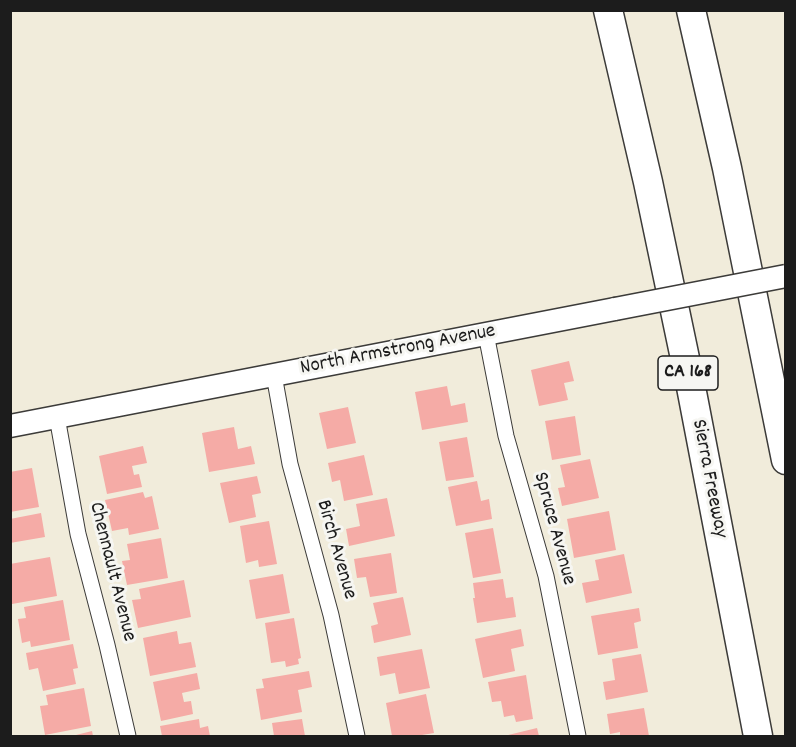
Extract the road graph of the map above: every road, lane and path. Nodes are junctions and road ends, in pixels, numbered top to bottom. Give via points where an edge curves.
1 (608, 10) edge
2 (691, 10) edge
3 (786, 276) edge
4 (486, 334) junction
5 (274, 375) junction
6 (57, 417) junction
7 (10, 426) edge
8 (786, 460) edge
9 (128, 736) edge
10 (357, 736) edge
11 (578, 736) edge
12 (759, 736) edge

1 - 12 highway, Sierra Freeway / CA 168 via 648,182
2 - 8 highway
3 - 4 street, North Armstrong Avenue, bridge
4 - 5 street, North Armstrong Avenue
4 - 11 street, Spruce Avenue via 506,436 546,576
5 - 6 street, North Armstrong Avenue
5 - 10 street, Birch Avenue via 290,464 331,615
6 - 7 street, North Armstrong Avenue
6 - 9 street, Chennault Avenue via 78,534

